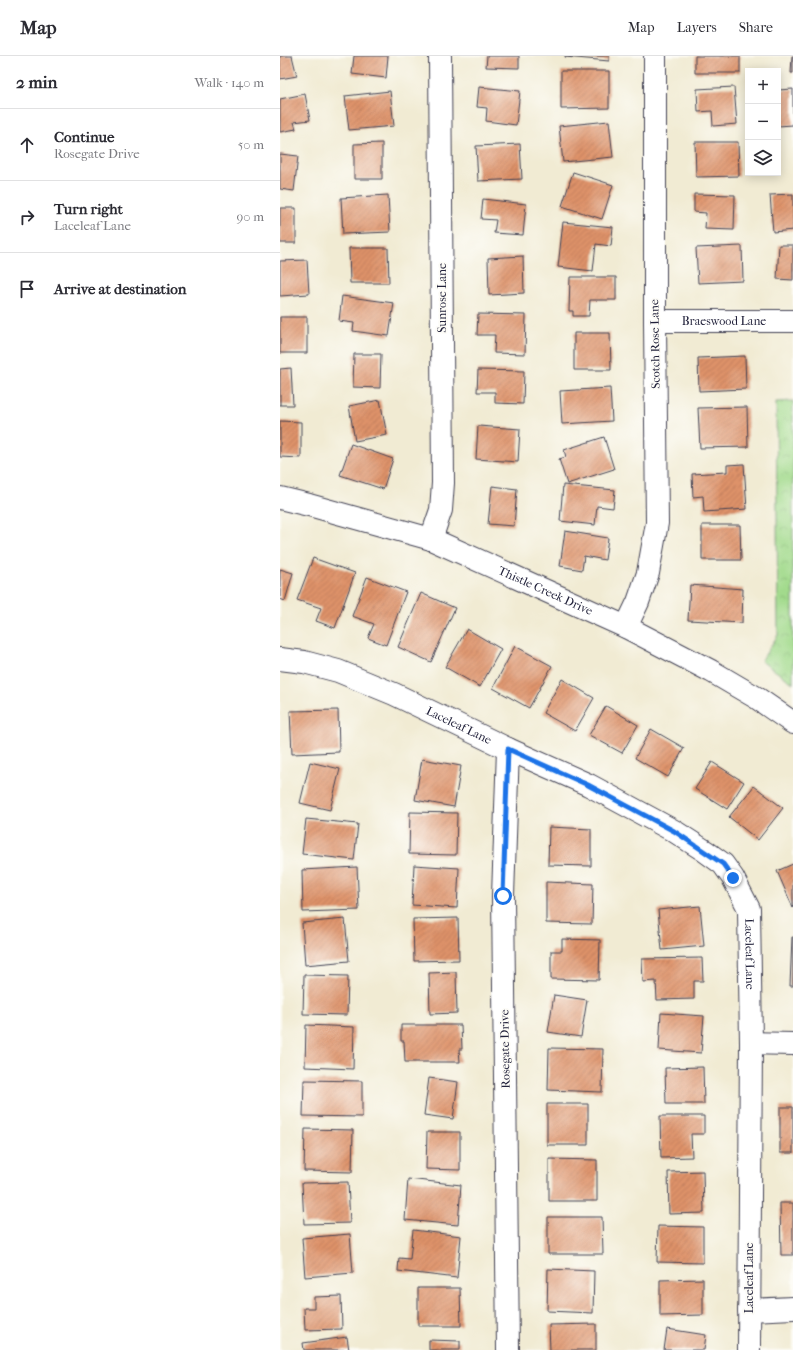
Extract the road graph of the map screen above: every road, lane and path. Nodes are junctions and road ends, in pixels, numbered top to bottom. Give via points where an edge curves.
1 (440, 56) edge
2 (655, 56) edge
3 (655, 321) junction
4 (793, 321) edge
5 (280, 498) edge
6 (432, 539) junction
7 (626, 627) junction
8 (280, 659) edge
9 (793, 724) edge
10 (508, 749) junction
11 (751, 1043) junction
12 (793, 1044) edge
13 (793, 1308) edge
14 (749, 1310) junction
15 (508, 1350) edge
16 (749, 1350) edge

1 - 6 street, Sunrose Lane via 444,483 441,510
2 - 3 street, Scotch Rose Lane
3 - 4 street, Braeswood Lane
3 - 7 street, Scotch Rose Lane via 657,523 648,572
5 - 6 street, Thistle Creek Drive
6 - 7 street, Thistle Creek Drive
7 - 9 street, Thistle Creek Drive via 711,671 757,698
8 - 10 street, Laceleaf Lane via 304,662 338,672 394,694
10 - 11 street, Laceleaf Lane via 588,785 674,831 723,864 748,909
10 - 15 street, Rosegate Drive via 503,896
11 - 12 street
11 - 14 street, Laceleaf Lane
13 - 14 street
14 - 16 street, Laceleaf Lane

